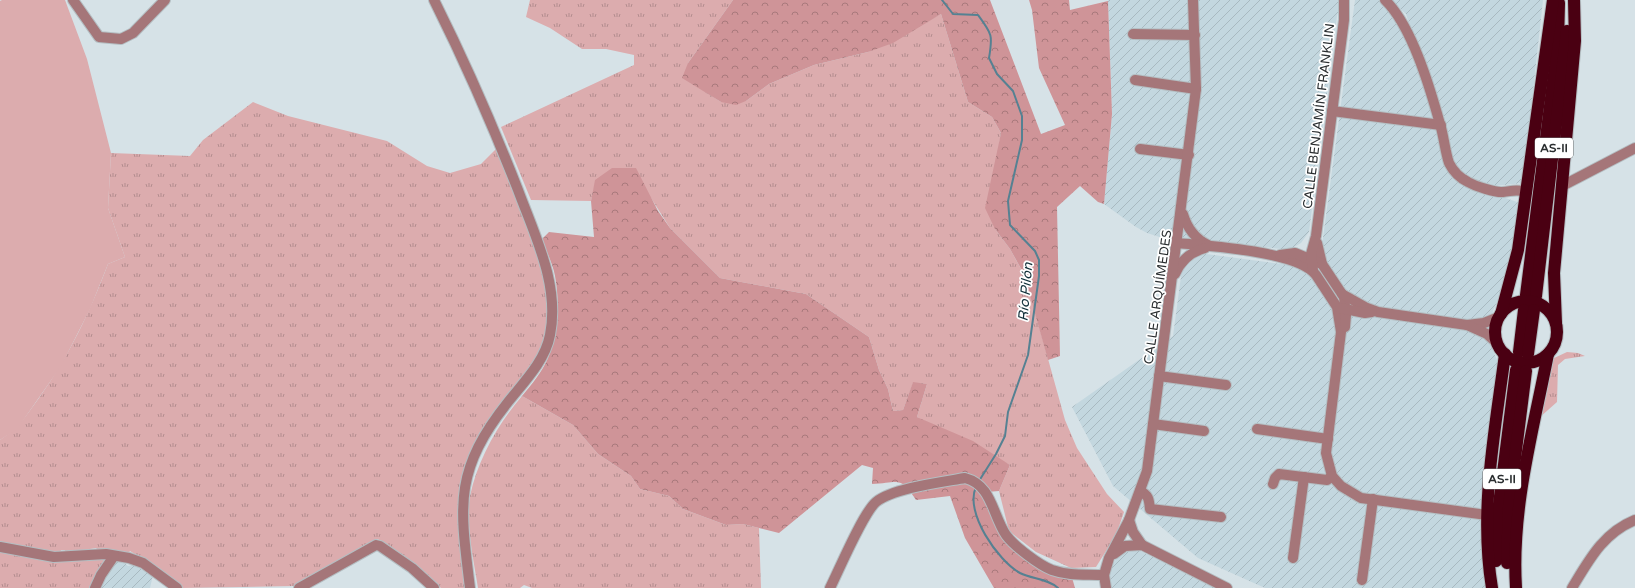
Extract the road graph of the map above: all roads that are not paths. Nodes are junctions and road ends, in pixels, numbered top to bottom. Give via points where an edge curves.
1 (73, 0) edge
2 (165, 0) edge
3 (434, 0) edge
4 (1193, 0) edge
5 (1344, 0) edge
6 (1385, 0) edge
7 (1553, 0) edge
8 (1559, 0) edge
9 (1567, 0) edge
10 (1574, 0) edge
11 (1133, 34) dead end
12 (1195, 34) junction
13 (1135, 80) dead end
14 (1196, 89) junction
15 (1332, 112) junction
16 (1441, 125) junction
17 (1635, 148) edge
18 (1140, 149) dead end
19 (1189, 155) junction
20 (1562, 186) junction
21 (1527, 192) junction
22 (1181, 210) junction
23 (1316, 240) junction
24 (1177, 243) junction
25 (1211, 247) junction
26 (1287, 256) junction
27 (1311, 259) junction
28 (1322, 264) junction
29 (1313, 270) junction
30 (1172, 279) junction
31 (1342, 294) junction
32 (1529, 310) dead end
33 (1341, 311) junction
34 (1366, 311) junction
35 (1500, 315) junction
36 (1556, 323) junction
37 (1467, 325) junction
38 (1343, 336) junction
39 (1497, 343) junction
40 (1523, 353) tunnel mouth
41 (1505, 354) junction
42 (1548, 354) junction
43 (1159, 376) junction
44 (1226, 385) dead end
45 (1154, 424) junction
46 (1257, 429) dead end
47 (1204, 430) dead end
48 (1328, 439) junction
49 (1332, 476) junction
50 (1304, 477) junction
51 (1273, 484) dead end
52 (1140, 491) junction
53 (1373, 500) junction
54 (1487, 515) junction
55 (1221, 517) dead end
56 (1129, 520) junction
57 (1635, 520) edge
58 (1142, 545) junction
59 (0, 547) edge
60 (114, 556) junction
61 (1109, 558) junction
62 (1293, 558) dead end
63 (1104, 575) junction
64 (1362, 580) dead end
65 (95, 588) edge
66 (176, 588) edge
67 (299, 588) edge
68 (434, 588) edge
69 (470, 588) edge
70 (830, 588) edge
71 (1106, 588) edge
72 (1227, 588) edge
73 (1492, 588) edge
74 (1499, 588) edge
75 (1509, 588) edge
76 (1516, 588) edge
77 (1572, 588) edge

1 - 2 street via 99,37 121,39 133,34
3 - 69 street via 496,133 543,256 552,300 550,335 541,360 494,419 470,462 464,489 463,527
4 - 12 street, CALLE ARQUÍMEDES
5 - 15 street, CALLE BENJAMÍN FRANKLIN via 1344,20
6 - 16 street via 1392,7 1418,54
7 - 21 highway
8 - 9 highway, AS-II via 1558,43 1531,295 1567,42
10 - 20 highway via 1575,41
11 - 12 street
12 - 14 street, CALLE ARQUÍMEDES
13 - 14 street
14 - 19 street, CALLE ARQUÍMEDES
15 - 16 street
15 - 23 street, CALLE BENJAMÍN FRANKLIN
16 - 21 street via 1450,163 1461,178 1477,186 1503,192
17 - 20 street
18 - 19 street
19 - 22 street, CALLE ARQUÍMEDES
20 - 36 highway via 1554,273
21 - 35 highway via 1518,250
22 - 24 street, CALLE ARQUÍMEDES
22 - 25 street via 1193,236
23 - 26 street
23 - 27 street, CALLE BENJAMÍN FRANKLIN
23 - 28 street, CALLE BENJAMÍN FRANKLIN
24 - 25 street
24 - 30 street, CALLE ARQUÍMEDES
25 - 26 street
25 - 30 street via 1190,254 1178,267
26 - 27 street via 1306,262
26 - 29 street
27 - 28 street
27 - 29 street, CALLE BENJAMÍN FRANKLIN
28 - 31 street
29 - 33 street
30 - 43 street, CALLE ARQUÍMEDES
31 - 33 street
31 - 34 street
32 - 40 highway
33 - 34 street
33 - 38 street
34 - 37 street
34 - 38 street via 1350,323
35 - 36 highway via 1517,303 1531,301 1545,308
35 - 37 street via 1484,323
35 - 39 highway via 1495,334
36 - 42 highway via 1557,340
37 - 39 street via 1487,334
38 - 48 street
39 - 41 highway
41 - 42 highway via 1515,361 1525,363 1535,362
41 - 54 highway
42 - 76 highway via 1518,510
43 - 44 street
43 - 45 street, CALLE ARQUÍMEDES
45 - 47 street
45 - 52 street, CALLE ARQUÍMEDES via 1147,471
46 - 48 street
48 - 49 street via 1326,453
49 - 50 street via 1327,480
49 - 53 street via 1352,493
50 - 51 street via 1280,474
50 - 62 street
52 - 55 street via 1149,498 1150,509
52 - 56 street, CALLE ARQUÍMEDES
53 - 54 street
53 - 64 street
54 - 73 highway
56 - 58 street
56 - 61 street, CALLE ARQUÍMEDES
57 - 77 street via 1611,533 1601,543
58 - 61 street via 1124,546
58 - 72 street
59 - 60 street via 54,557 106,554
60 - 65 street
60 - 66 street via 143,563
61 - 63 street, CALLE ARQUÍMEDES
63 - 70 street via 1071,574 1044,566 1008,537 982,486 965,478 917,487 887,496 875,503
63 - 71 street, CALLE ARQUÍMEDES
67 - 68 street via 376,545 412,568
74 - 75 highway, AS-II via 1496,560 1499,504 1521,370 1509,506

